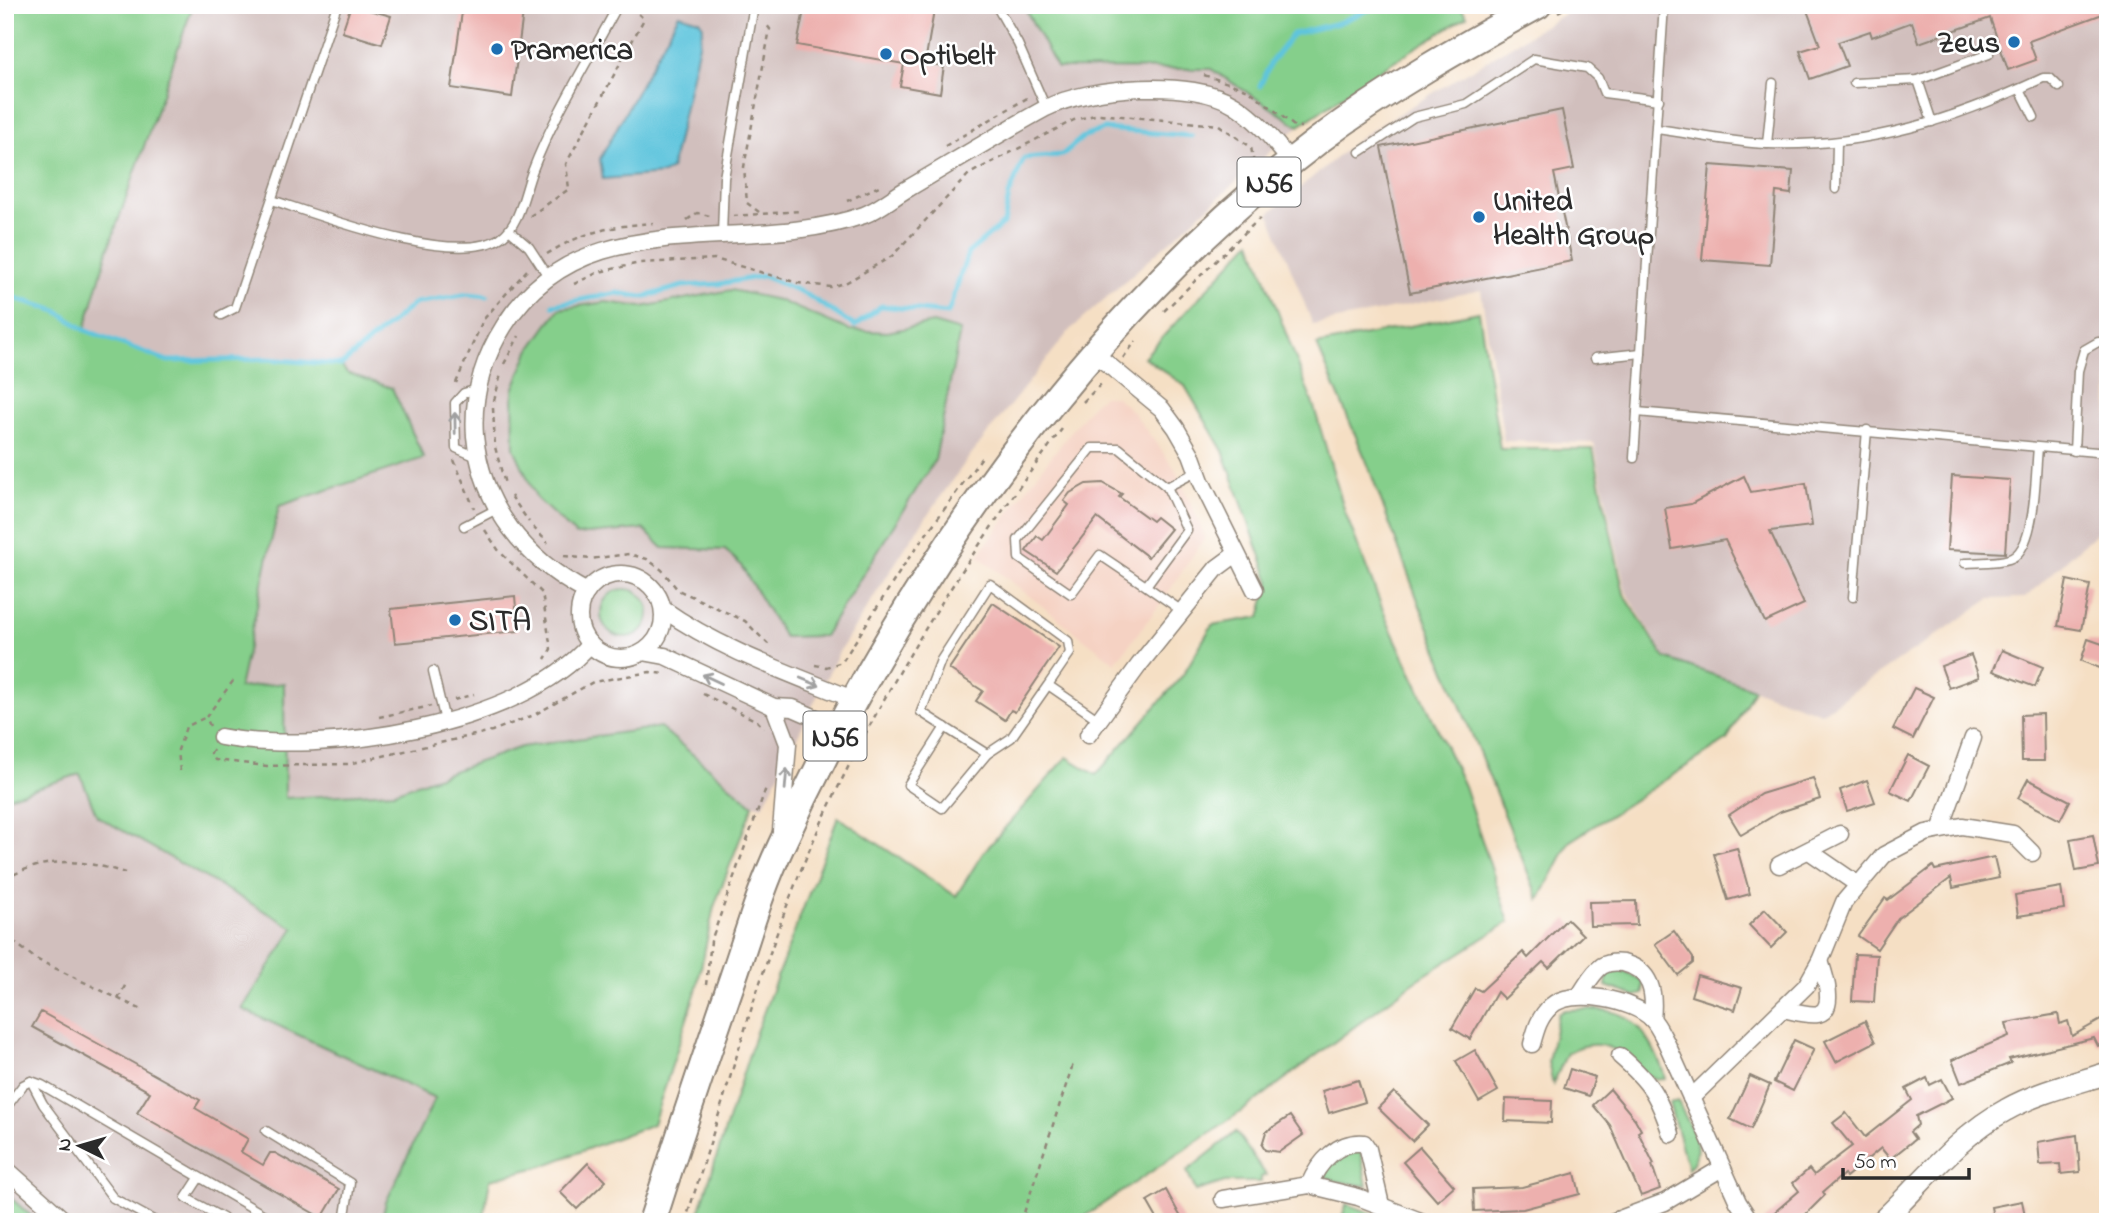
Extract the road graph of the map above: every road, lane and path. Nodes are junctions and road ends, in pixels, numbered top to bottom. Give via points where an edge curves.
1 (337, 5) edge
2 (618, 5) edge
3 (629, 5) edge
4 (996, 5) edge
5 (1571, 5) edge
6 (1664, 5) edge
7 (755, 9) edge
8 (1547, 9) edge
9 (1989, 54) dead end
10 (1200, 75) dead end
11 (1918, 80) junction
12 (1773, 83) dead end
13 (1854, 83) dead end
14 (2059, 87) dead end
15 (2020, 89) junction
16 (1040, 93) junction
17 (1659, 100) junction
18 (1046, 108) junction
19 (2034, 117) dead end
20 (1932, 122) junction
21 (1306, 129) dead end
22 (1657, 129) junction
23 (1837, 142) junction
24 (1767, 144) junction
25 (936, 151) dead end
26 (1360, 152) dead end
27 (1291, 162) junction
28 (1252, 174) dead end
29 (880, 186) dead end
30 (1836, 189) dead end
31 (272, 200) junction
32 (840, 204) dead end
33 (807, 211) dead end
34 (759, 212) junction
35 (516, 217) junction
36 (1262, 217) dead end
37 (722, 218) junction
38 (682, 222) dead end
39 (661, 223) dead end
40 (509, 230) junction
41 (722, 235) junction
42 (538, 260) junction
43 (548, 276) junction
44 (564, 288) dead end
45 (1162, 313) dead end
46 (221, 315) dead end
47 (522, 331) dead end
48 (1137, 341) dead end
49 (2108, 342) edge
50 (1642, 353) junction
51 (1595, 358) dead end
52 (1104, 361) junction
53 (478, 389) junction
54 (454, 403) junction
55 (1082, 403) dead end
56 (1637, 412) junction
57 (1066, 424) dead end
58 (1867, 430) junction
59 (456, 448) junction
60 (2038, 448) junction
61 (2074, 451) junction
62 (2108, 453) edge
63 (477, 457) junction
64 (1634, 458) dead end
65 (1198, 471) junction
66 (1167, 486) junction
67 (495, 510) junction
68 (479, 521) junction
69 (464, 526) dead end
70 (1236, 554) junction
71 (1965, 563) dead end
72 (1146, 586) junction
73 (1255, 590) dead end
74 (587, 592) junction
75 (1853, 597) dead end
76 (663, 609) junction
77 (1182, 611) junction
78 (590, 644) junction
79 (779, 651) dead end
80 (642, 652) junction
81 (542, 663) dead end
82 (433, 671) dead end
83 (236, 677) dead end
84 (1048, 685) junction
85 (476, 693) dead end
86 (855, 700) junction
87 (441, 704) junction
88 (774, 707) junction
89 (206, 717) junction
90 (378, 718) dead end
91 (1099, 720) junction
92 (444, 721) junction
93 (757, 721) dead end
94 (945, 727) junction
95 (839, 728) junction
96 (765, 729) dead end
97 (1088, 735) dead end
98 (221, 737) joint
99 (1973, 738) dead end
100 (987, 754) junction
101 (180, 771) dead end
102 (771, 774) dead end
103 (1941, 828) junction
104 (1840, 834) dead end
105 (780, 847) junction
106 (1809, 851) junction
107 (2032, 853) dead end
108 (1779, 865) dead end
109 (125, 873) dead end
110 (5, 879) edge
111 (1857, 884) junction
112 (5, 935) edge
113 (1820, 961) junction
114 (127, 982) dead end
115 (706, 985) dead end
116 (1579, 996) junction
117 (118, 999) junction
118 (1783, 1009) junction
119 (142, 1010) dead end
120 (1652, 1019) junction
121 (1532, 1044) dead end
122 (1620, 1056) dead end
123 (1073, 1065) dead end
124 (2108, 1073) edge
125 (32, 1081) junction
126 (1688, 1091) junction
127 (1659, 1098) junction
128 (5, 1109) edge
129 (266, 1131) dead end
130 (1671, 1134) dead end
131 (5, 1168) edge
132 (1722, 1168) junction
133 (199, 1178) junction
134 (1309, 1185) junction
135 (1223, 1199) dead end
136 (1381, 1205) junction
137 (271, 1221) edge
138 (1420, 1221) edge
139 (66, 1222) edge
140 (157, 1222) edge
141 (221, 1222) edge
142 (344, 1222) edge
143 (652, 1222) edge
144 (685, 1222) edge
145 (1021, 1222) edge
146 (1612, 1222) edge
147 (1751, 1222) edge
148 (1881, 1222) edge

1 - 31 lane
2 - 35 lane via 540,153
3 - 35 path via 644,19 566,164 569,188 534,216
4 - 16 lane
5 - 8 path
6 - 17 lane
7 - 34 path via 770,29 744,167 747,203
7 - 37 lane via 724,178
8 - 27 main road, N56 via 1413,78
9 - 11 lane
10 - 21 path via 1249,90 1294,126
11 - 13 lane
11 - 20 lane
12 - 24 lane
14 - 15 lane via 2050,78
15 - 19 lane
15 - 20 lane
16 - 18 lane
16 - 25 path
17 - 22 lane
17 - 26 lane via 1604,93 1587,68 1534,60 1466,104 1414,117
18 - 27 street via 1102,92 1201,92 1232,103 1259,123
18 - 41 street via 867,214 823,227
20 - 23 lane via 1874,138
22 - 24 lane
22 - 50 lane
23 - 24 lane
23 - 30 lane
27 - 52 main road, N56 via 1194,249
28 - 44 path via 1255,159 1251,147 1219,125 1099,114 1074,120 969,174 892,256 847,282 831,287 798,283 715,259 640,263 599,272
29 - 32 path
31 - 40 lane via 376,233 433,243 479,246
31 - 46 lane via 235,309
33 - 34 path
34 - 37 path
35 - 40 lane
36 - 45 path
37 - 38 path via 697,213
37 - 41 lane
39 - 42 path via 575,237
40 - 42 lane
41 - 43 street via 625,244 588,253
42 - 43 lane
42 - 54 path via 512,283 483,320 453,391
43 - 53 street via 516,307 504,326
47 - 79 path via 502,368 493,405 495,447 507,489 530,524 557,552 573,559 613,554 647,559 678,590 745,621
48 - 52 path
49 - 61 lane via 2084,350 2078,371
50 - 51 lane
50 - 56 lane
52 - 55 path
52 - 65 street via 1162,409
52 - 86 main road, N56 via 1015,449 943,553
53 - 54 lane via 464,393
53 - 63 street
59 -> 54 lane
56 - 58 lane
56 - 64 lane
57 - 144 path via 944,598 824,818 762,976
58 - 60 lane
58 - 75 lane
59 - 63 lane
59 - 68 path via 454,463
60 - 61 lane
60 - 71 lane via 2029,537 2021,552 2010,559
61 - 62 lane
63 - 67 street
65 - 66 lane
65 - 70 street
66 - 72 lane via 1187,530
66 - 72 lane via 1119,448 1092,448 1018,540 1018,558 1071,594 1100,555
67 - 68 lane
67 - 74 street via 537,558
68 - 69 lane
68 - 81 path via 499,551 544,598 551,649
70 - 73 street
70 - 77 street via 1217,568
72 - 77 lane
74 - 76 street via 608,576 635,576 656,592
74 - 78 street via 579,619
76 - 80 street via 659,634
76 -> 86 street via 689,628 747,656
77 - 91 street
78 - 80 street via 615,657
78 - 92 street via 525,694
88 -> 80 street via 665,656
82 - 87 lane
83 - 89 path
84 - 91 lane
84 - 94 lane via 1070,653 1068,642 990,584 941,660 921,712
84 - 100 lane via 1011,738
85 - 87 path
86 - 95 main road, N56
87 - 90 path
87 - 92 lane
88 - 95 street via 793,708
105 -> 88 street via 788,744
89 - 98 path via 212,732
89 - 101 path via 186,727 178,750
91 - 97 street
92 - 98 street via 319,744 252,743
93 - 96 path
94 - 100 lane
94 - 100 lane via 908,785 942,808
95 - 105 main road, N56
99 - 103 street
102 - 115 path via 711,941
103 - 107 street via 1988,828 2013,834
103 - 111 street via 1909,839 1884,855
104 - 106 street
105 - 143 main road, N56
106 - 108 street
106 - 111 street
109 - 110 path via 97,864 60,861
111 - 113 street via 1831,928
112 - 117 path via 36,960
113 - 118 street via 1806,986
113 - 118 street via 1828,1003 1825,1010 1818,1014
114 - 117 path
116 - 120 street via 1613,1000
116 - 120 street via 1603,966 1628,964 1647,976 1654,1001
116 - 121 street via 1552,1004 1538,1021
117 - 119 path
118 - 126 street
120 - 126 street
122 - 127 street
123 - 145 path
124 - 148 street via 2045,1091 2004,1111 1960,1144
125 - 128 lane via 23,1085
125 - 133 lane
125 - 140 lane via 43,1104 113,1198
126 - 127 street
126 - 132 street
127 - 130 street
129 - 142 lane via 350,1183
131 - 139 street
132 - 146 street via 1665,1202
132 - 147 street
133 - 137 lane
133 - 141 lane via 186,1198 223,1219
134 - 135 street
134 - 136 street
134 - 136 street via 1315,1170 1332,1152 1364,1143
136 - 138 street

